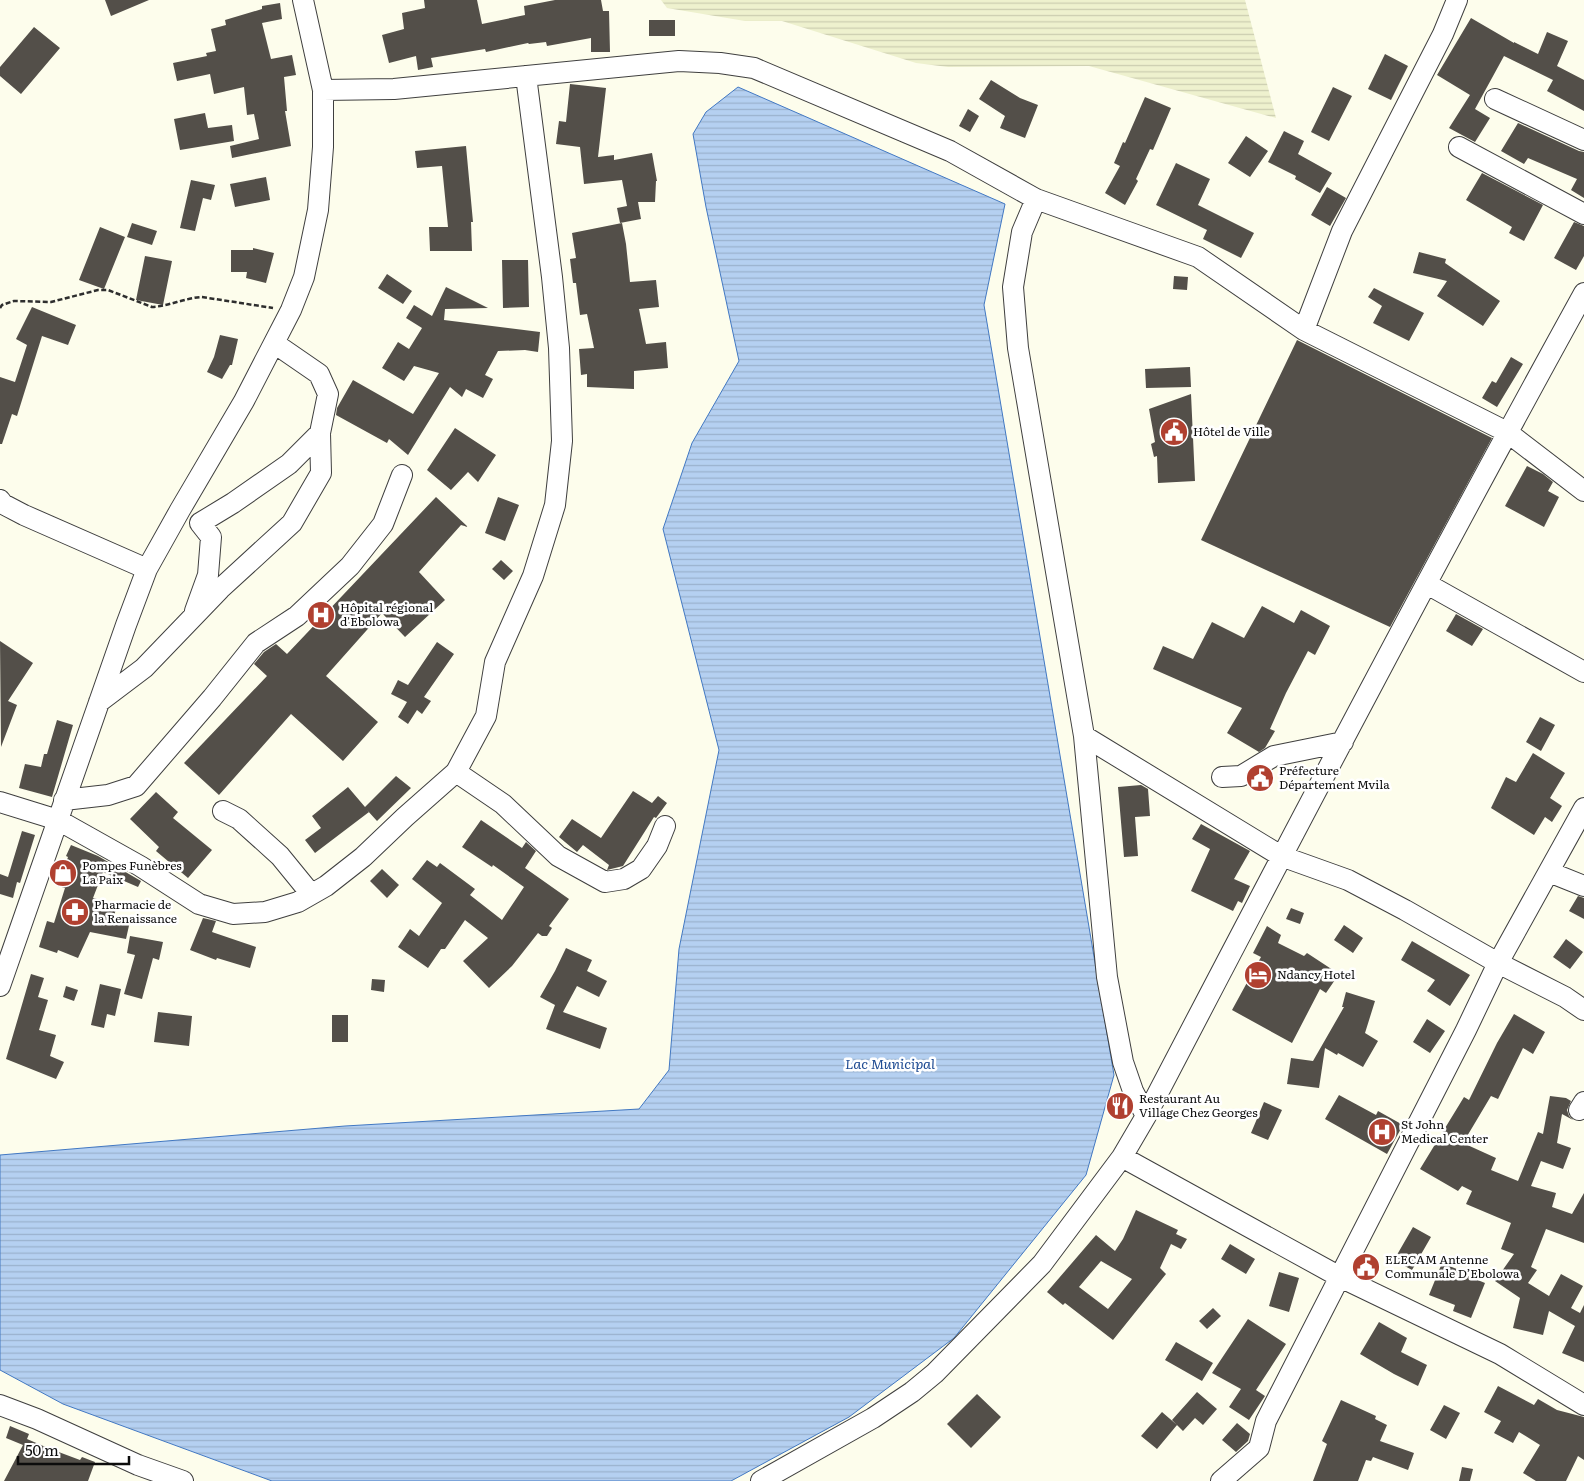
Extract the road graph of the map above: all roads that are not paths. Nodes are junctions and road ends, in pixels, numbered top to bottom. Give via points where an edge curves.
1 (303, 0) edge
2 (1457, 0) edge
3 (526, 76) junction
4 (323, 90) junction
5 (1495, 99) dead end
6 (1584, 140) edge
7 (1459, 147) dead end
8 (1036, 199) junction
9 (1584, 214) edge
10 (1584, 293) edge
11 (1304, 330) junction
12 (274, 343) junction
13 (1507, 432) junction
14 (320, 433) junction
15 (402, 475) dead end
16 (1584, 491) edge
17 (0, 500) edge
18 (147, 570) junction
19 (1427, 584) junction
20 (193, 618) junction
21 (1584, 672) edge
22 (99, 702) junction
23 (1084, 736) junction
24 (1343, 742) junction
25 (456, 772) junction
26 (1222, 777) dead end
27 (64, 800) junction
28 (0, 802) edge
29 (1584, 808) edge
30 (223, 811) dead end
31 (58, 820) junction
32 (665, 826) dead end
33 (1281, 856) junction
34 (1549, 872) junction
35 (1584, 886) edge
36 (311, 894) junction
37 (1498, 963) junction
38 (0, 986) edge
39 (1584, 1010) edge
40 (1146, 1116) junction
41 (1122, 1157) junction
42 (1340, 1277) junction
43 (0, 1405) edge
44 (1584, 1405) edge
45 (183, 1481) edge
46 (761, 1481) edge
47 (1221, 1481) edge

1 - 4 street
2 - 11 street via 1443,34 1342,231
3 - 4 street via 394,89
3 - 8 street via 679,61 754,68 950,150
3 - 25 street via 552,277 559,348 562,441 555,505 533,576 495,662 486,716
4 - 12 street via 318,210 304,277
5 - 6 street
7 - 9 street
8 - 11 street via 1198,258
8 - 23 street via 1022,232 1012,286 1018,348
10 - 13 street
11 - 13 street
12 - 14 street via 320,374 328,394
12 - 18 street
13 - 16 street
13 - 19 street
14 - 20 street via 321,473 292,523
14 - 20 street via 289,464 200,522 211,537 208,575
15 - 27 street via 383,524 350,566 297,616 256,643 136,786 108,795
17 - 18 street via 24,515
18 - 22 street
19 - 21 street
19 - 24 street
20 - 22 street via 144,668
22 - 27 street
23 - 33 street
23 - 40 street via 1107,977 1123,1062
24 - 26 street via 1274,756 1241,776
24 - 33 street
25 - 32 street via 503,804 558,856 605,882 624,879 642,869
25 - 36 street via 363,856
27 - 31 street
28 - 31 street
29 - 34 street
30 - 36 street via 239,819 280,856
31 - 36 street via 199,904 234,914 265,912 298,902
31 - 38 street
33 - 37 street via 1348,880
33 - 40 street
34 - 35 street
34 - 37 street
37 - 39 street via 1566,997
37 - 42 street
40 - 41 street
41 - 42 street
41 - 46 street via 1042,1264 935,1373 873,1418
42 - 44 street via 1500,1354
42 - 47 street via 1266,1421 1259,1448
43 - 45 street

